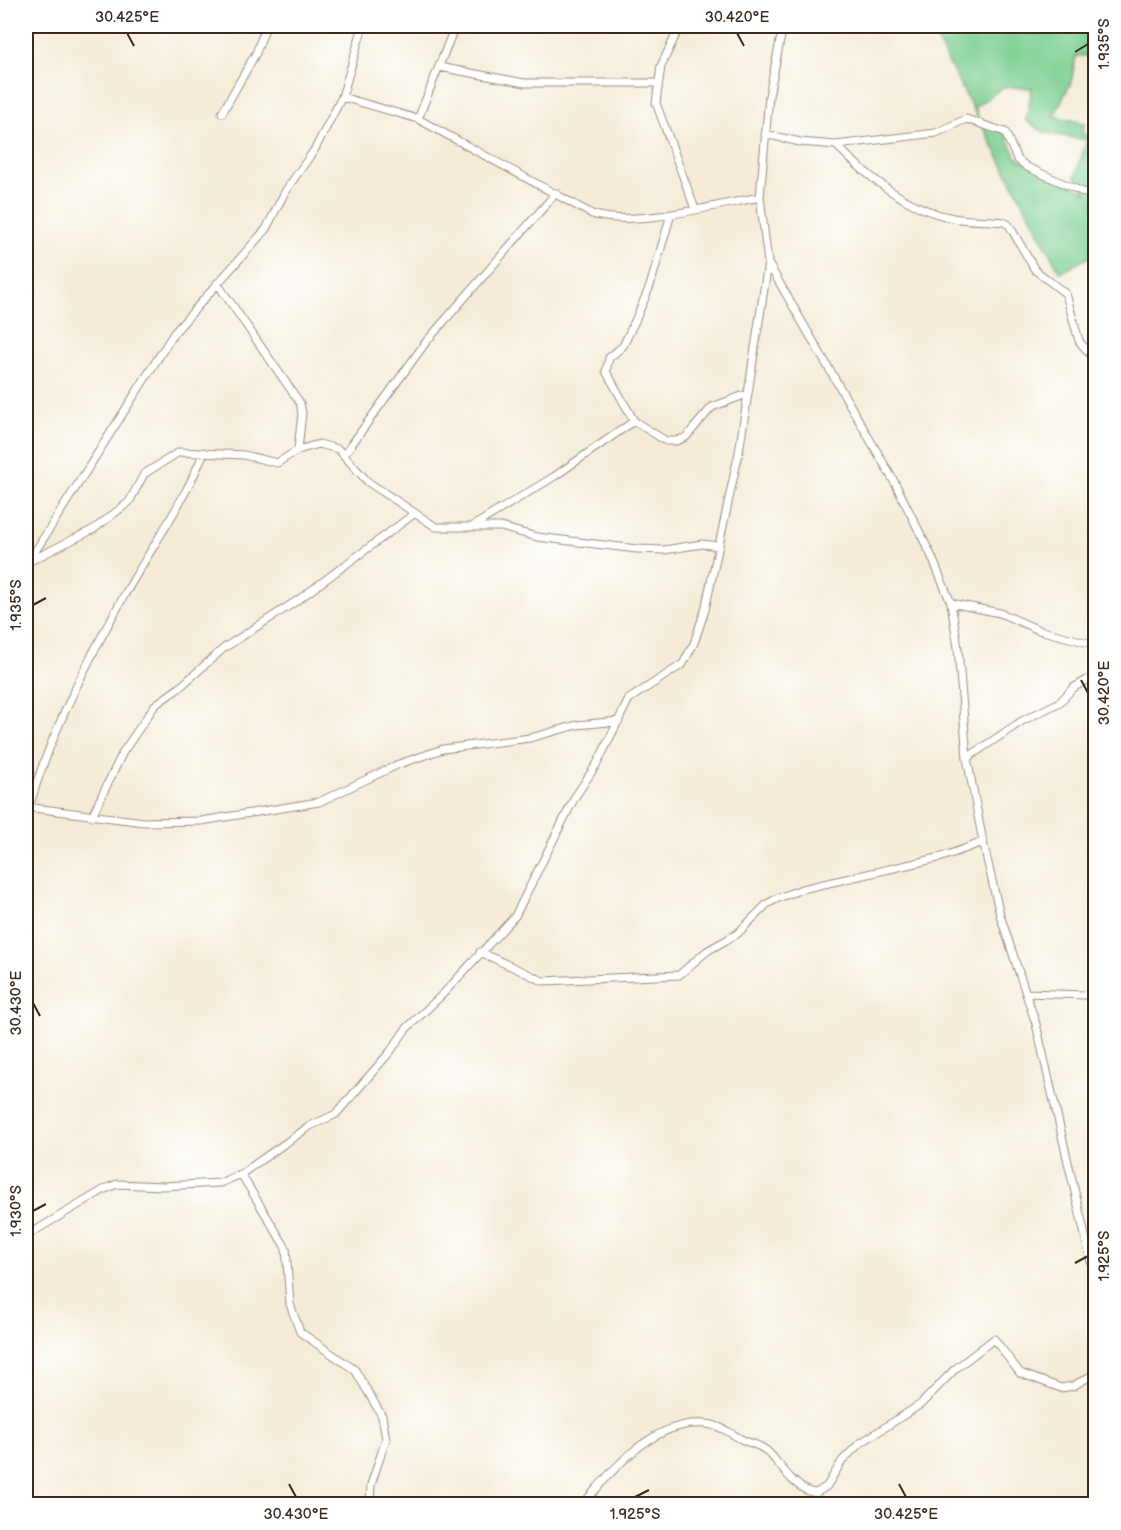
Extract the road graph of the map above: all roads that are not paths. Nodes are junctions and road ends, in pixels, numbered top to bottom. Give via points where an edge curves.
1 (266, 26) edge
2 (363, 26) edge
3 (455, 26) edge
4 (660, 26) edge
5 (783, 26) edge
6 (677, 29) edge
7 (439, 67) junction
8 (657, 83) junction
9 (342, 97) junction
10 (222, 113) dead end
11 (418, 119) junction
12 (765, 134) junction
13 (836, 145) junction
14 (556, 193) junction
15 (760, 197) junction
16 (1095, 198) edge
17 (695, 209) junction
18 (671, 214) junction
19 (768, 263) junction
20 (217, 283) junction
21 (1095, 361) edge
22 (747, 394) junction
23 (634, 421) junction
24 (297, 450) junction
25 (204, 452) junction
26 (344, 454) junction
27 (414, 514) junction
28 (471, 527) junction
29 (719, 546) junction
30 (27, 562) edge
31 (951, 603) junction
32 (1095, 645) edge
33 (1095, 675) edge
34 (619, 721) junction
35 (967, 758) junction
36 (27, 807) edge
37 (93, 816) junction
38 (983, 842) junction
39 (480, 952) junction
40 (1095, 991) edge
41 (1026, 993) junction
42 (241, 1174) junction
43 (26, 1236) edge
44 (1095, 1283) edge
45 (1095, 1373) edge
46 (370, 1504) edge
47 (584, 1504) edge

1 - 10 street via 256,53
2 - 9 street
3 - 7 street
4 - 6 street
5 - 12 street
6 - 8 street
7 - 8 street via 525,83
7 - 11 street
8 - 17 street via 660,118
9 - 11 street
9 - 20 street via 266,229
11 - 14 street
12 - 13 street
12 - 15 street
13 - 16 street via 936,133 966,119 1005,132 1017,159 1027,167
13 - 21 street via 874,178 917,207 954,218 1009,225 1035,270 1066,294 1079,341
14 - 18 street via 607,219
14 - 26 street via 426,342
15 - 17 street
15 - 19 street
17 - 18 street
18 - 23 street via 636,321 606,364 606,371
19 - 22 street
19 - 31 street via 895,483
20 - 24 street via 300,403
20 - 30 street via 174,333
22 - 23 street via 712,407 686,437 676,441 659,438
22 - 29 street
23 - 28 street via 563,471
24 - 25 street via 277,463
24 - 26 street via 319,444
25 - 30 street via 179,452 157,465 144,474 123,508 94,529
25 - 36 street via 175,514 120,603 61,719
26 - 27 street via 368,482
27 - 28 street via 436,527
27 - 37 street via 298,600 224,648 155,705 123,752
28 - 29 street via 501,526 537,537 637,549
29 - 34 street via 705,610 683,664 629,699
31 - 32 street via 1000,613 1039,630
31 - 35 street
33 - 35 street via 1073,688 1060,702 1022,721
34 - 37 street via 443,749 306,805 176,824
34 - 39 street via 575,797 515,916
35 - 38 street
36 - 37 street
38 - 39 street via 942,857 802,889 772,900 740,932 707,951 679,975 543,981
38 - 41 street via 1000,915
39 - 42 street via 406,1029 336,1114 310,1126
40 - 41 street via 1084,995
41 - 44 street
42 - 43 street via 206,1185 117,1184
42 - 46 street via 286,1248 290,1304 300,1332 354,1370 382,1416 386,1439 371,1485
45 - 47 street via 1073,1386 1055,1386 1020,1373 994,1339 921,1404 859,1444 842,1461 827,1486 816,1493 804,1489 760,1446 722,1428 688,1424 637,1447

